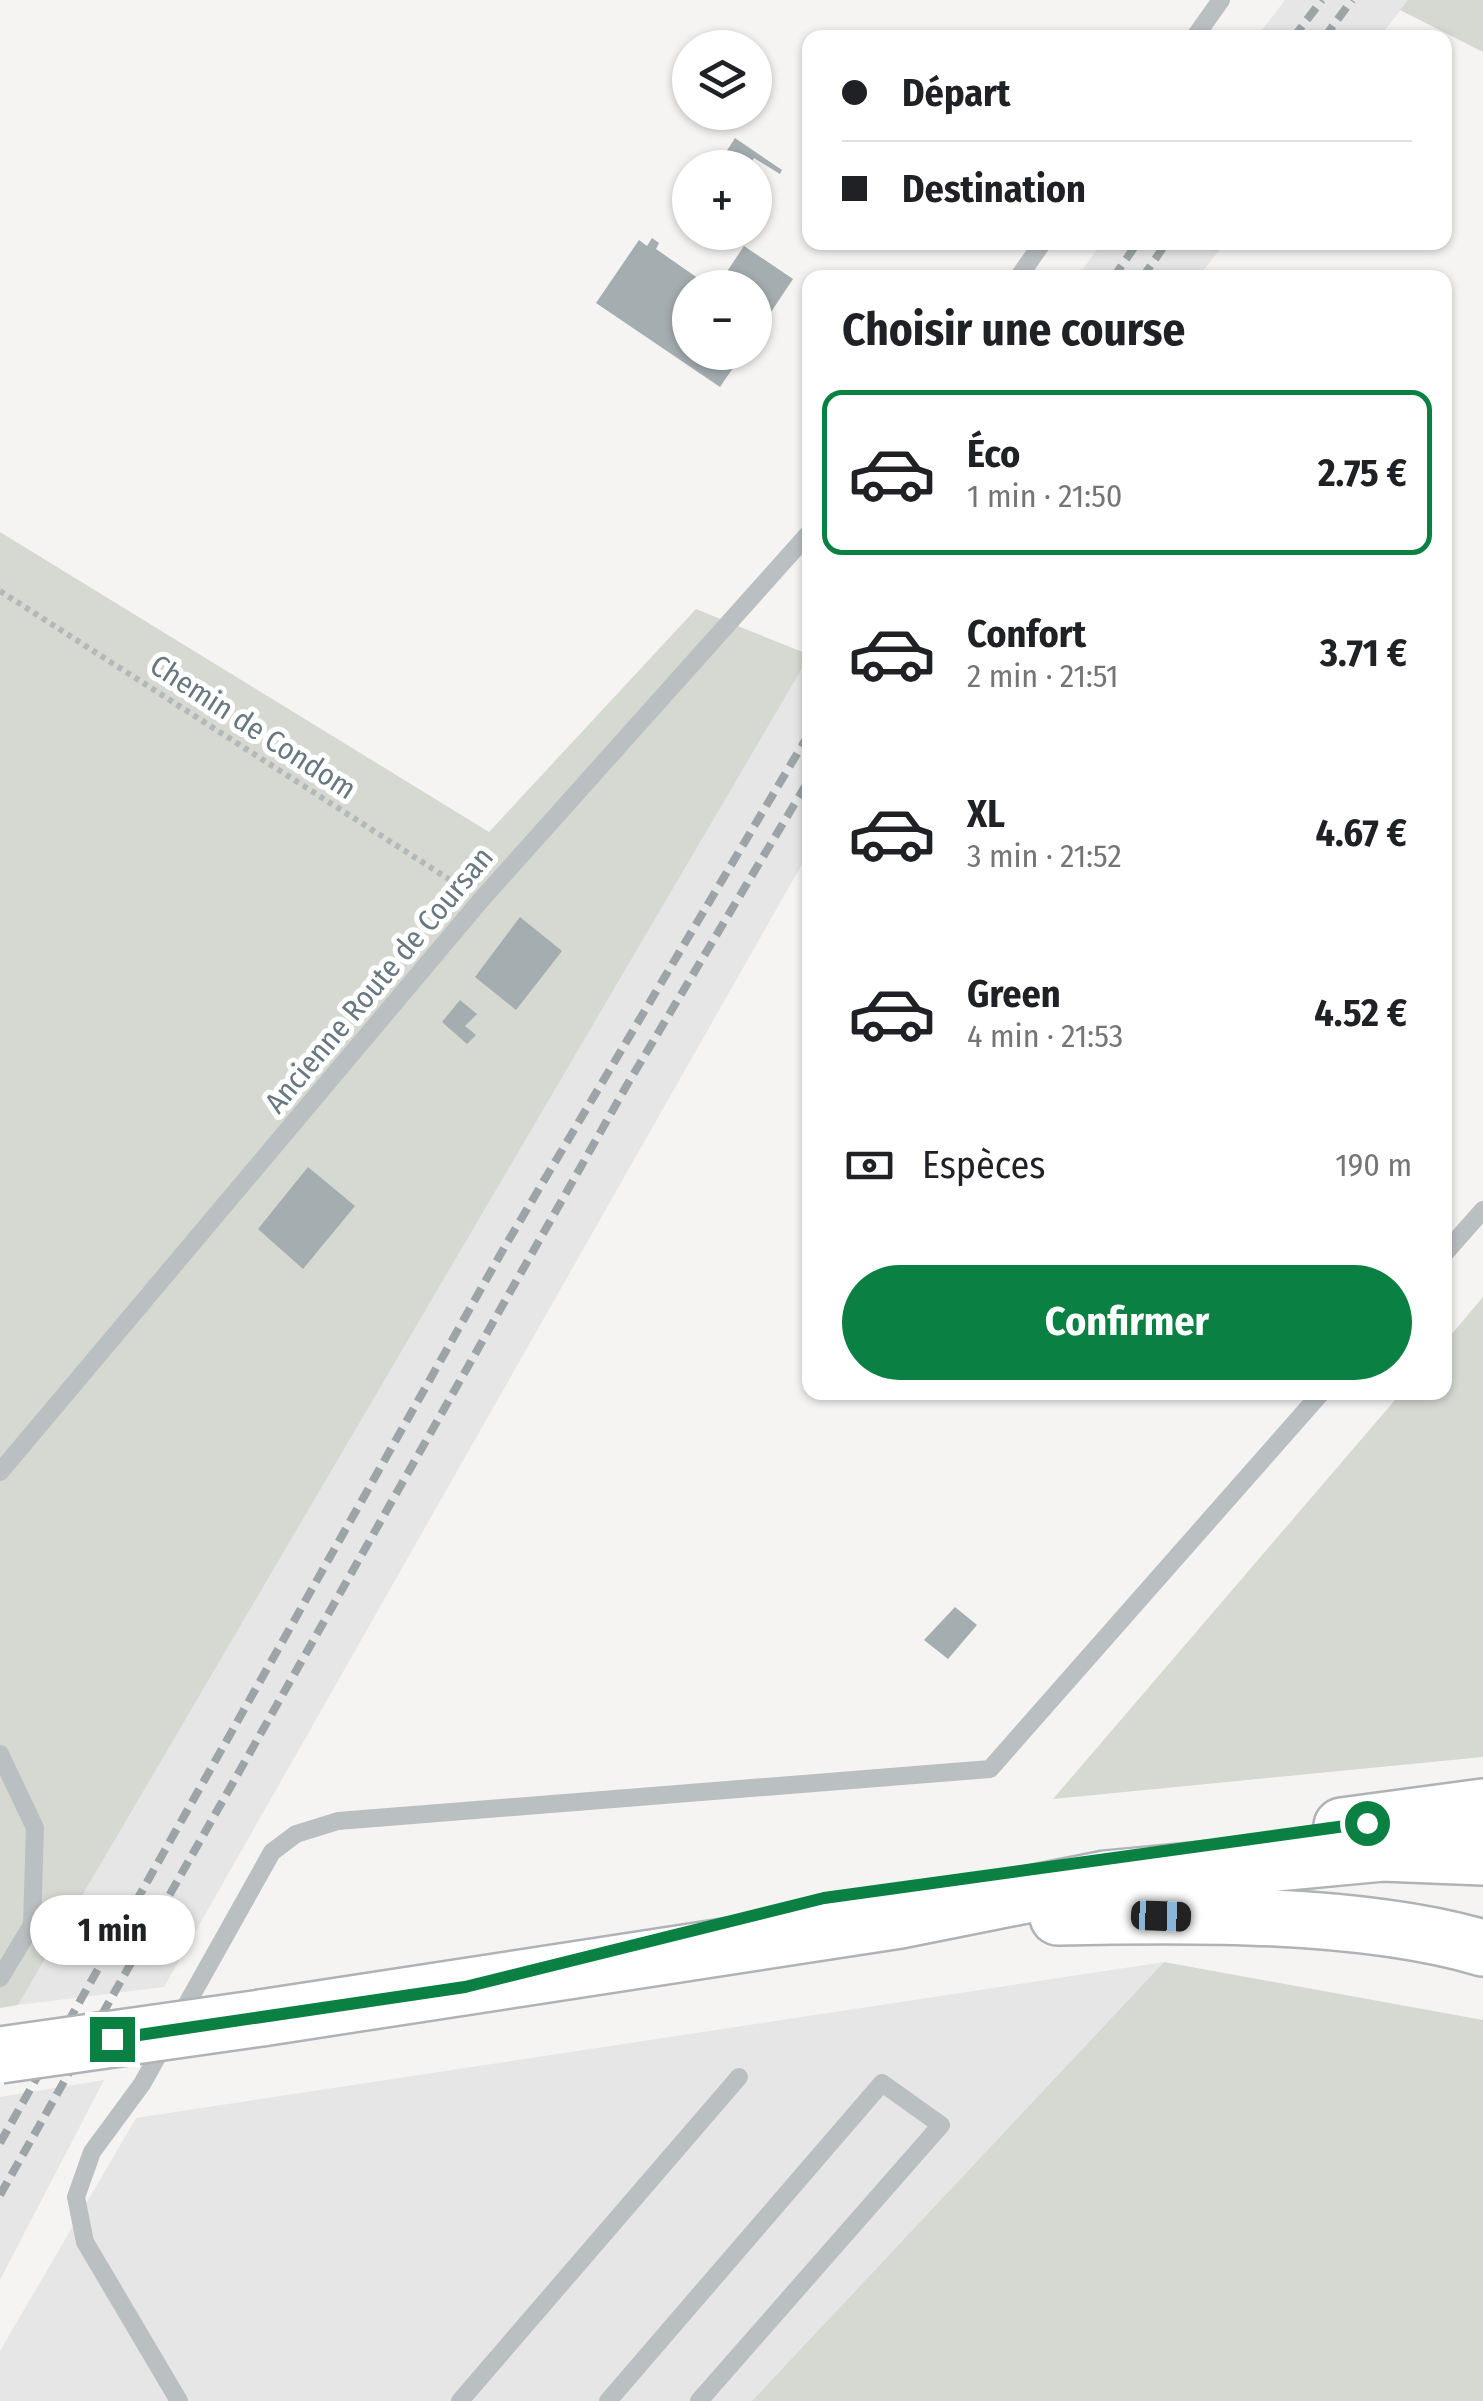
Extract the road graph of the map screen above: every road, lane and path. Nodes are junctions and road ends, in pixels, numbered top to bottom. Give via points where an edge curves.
1 (1221, 0) edge
2 (1200, 30) edge
3 (802, 541) edge
4 (0, 591) edge
5 (481, 900) junction
6 (1483, 1210) edge
7 (1452, 1245) edge
8 (1315, 1400) edge
9 (0, 1472) edge
10 (0, 1754) edge
11 (1483, 1807) edge
12 (1483, 1858) edge
13 (900, 1920) junction
14 (1483, 1948) edge
15 (0, 1978) edge
16 (465, 1987) junction
17 (0, 2055) edge
18 (739, 2077) dead end
19 (178, 2401) edge
20 (460, 2401) edge
21 (608, 2401) edge
22 (699, 2401) edge

1 - 2 street
3 - 5 street, Ancienne Route de Coursan
4 - 5 path, Chemin de Condom
5 - 9 street, Ancienne Route de Coursan
6 - 7 street
8 - 19 street via 990,1770 338,1821 296,1834 272,1852 142,2084 92,2152 76,2196 85,2242
10 - 15 street via 34,1828 32,1925
11 - 16 main road via 824,1898
12 - 13 main road via 1383,1854 1106,1879
13 - 14 main road via 1122,1915 1320,1922
13 - 16 main road
16 - 17 main road, bridge
18 - 20 street
21 - 22 street via 882,2083 941,2124

